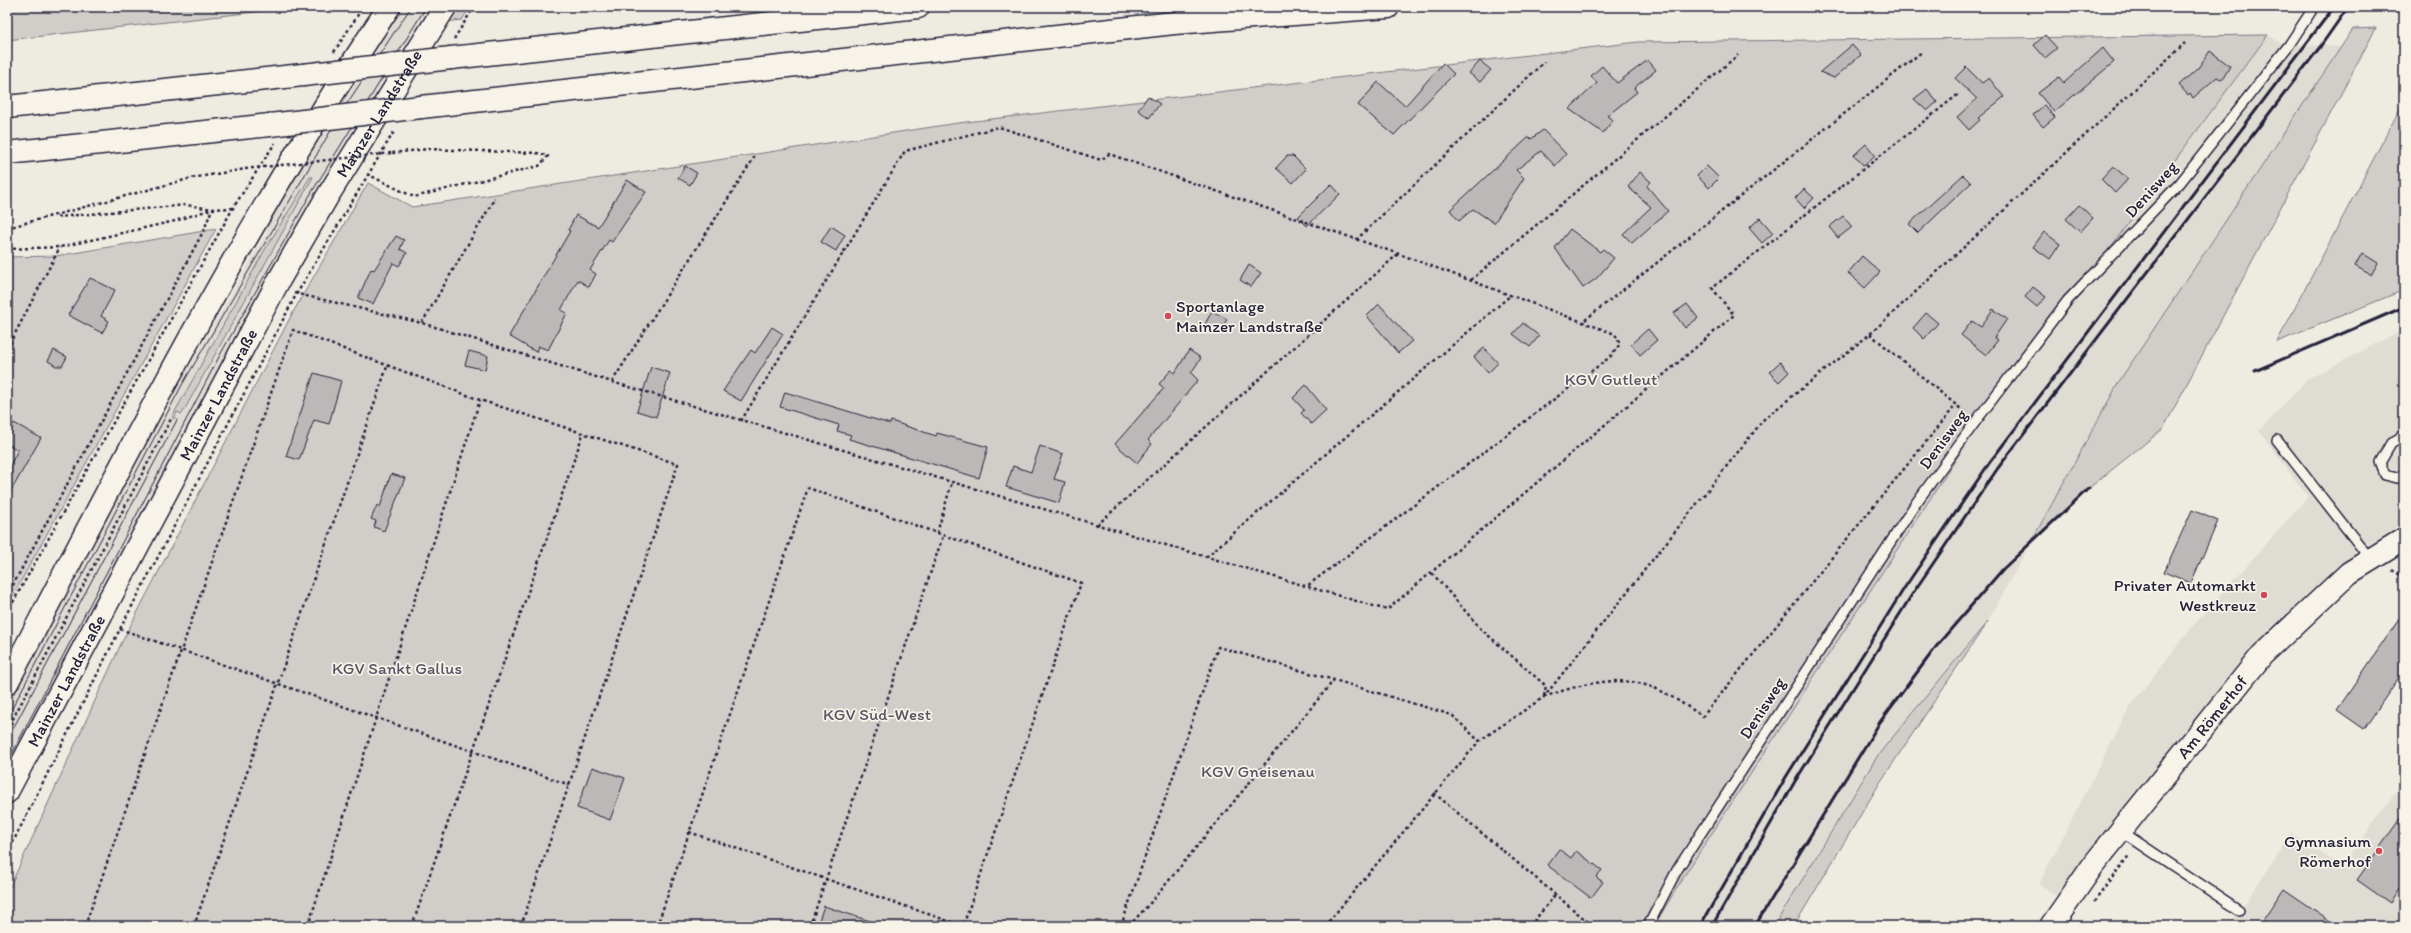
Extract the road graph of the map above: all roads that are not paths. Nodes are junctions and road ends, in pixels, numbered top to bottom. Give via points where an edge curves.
1 (389, 7) edge
2 (445, 7) edge
3 (918, 7) edge
4 (1388, 7) edge
5 (2314, 7) edge
6 (7, 107) edge
7 (7, 153) edge
8 (2404, 435) edge
9 (2277, 440) dead end
10 (2404, 474) edge
11 (2403, 543) edge
12 (2379, 563) junction
13 (7, 683) edge
14 (7, 792) edge
15 (2120, 831) junction
16 (2240, 910) dead end
17 (1648, 926) edge
18 (2051, 926) edge

1 - 13 main road via 318,118 198,322
2 - 14 main road, Mainzer Landstraße via 327,197 279,280
3 - 6 main road, bridge
4 - 7 main road, bridge via 1174,23 421,108 273,133
5 - 17 lane, Denisweg via 2289,45 2180,183 2068,300 1916,503 1677,870
8 - 10 lane via 2391,443 2380,462 2385,475 2396,478
9 - 12 lane
11 - 12 main road, Am Römerhof
12 - 15 main road, Am Römerhof via 2349,573 2262,655
15 - 16 lane
15 - 18 main road, Am Römerhof

